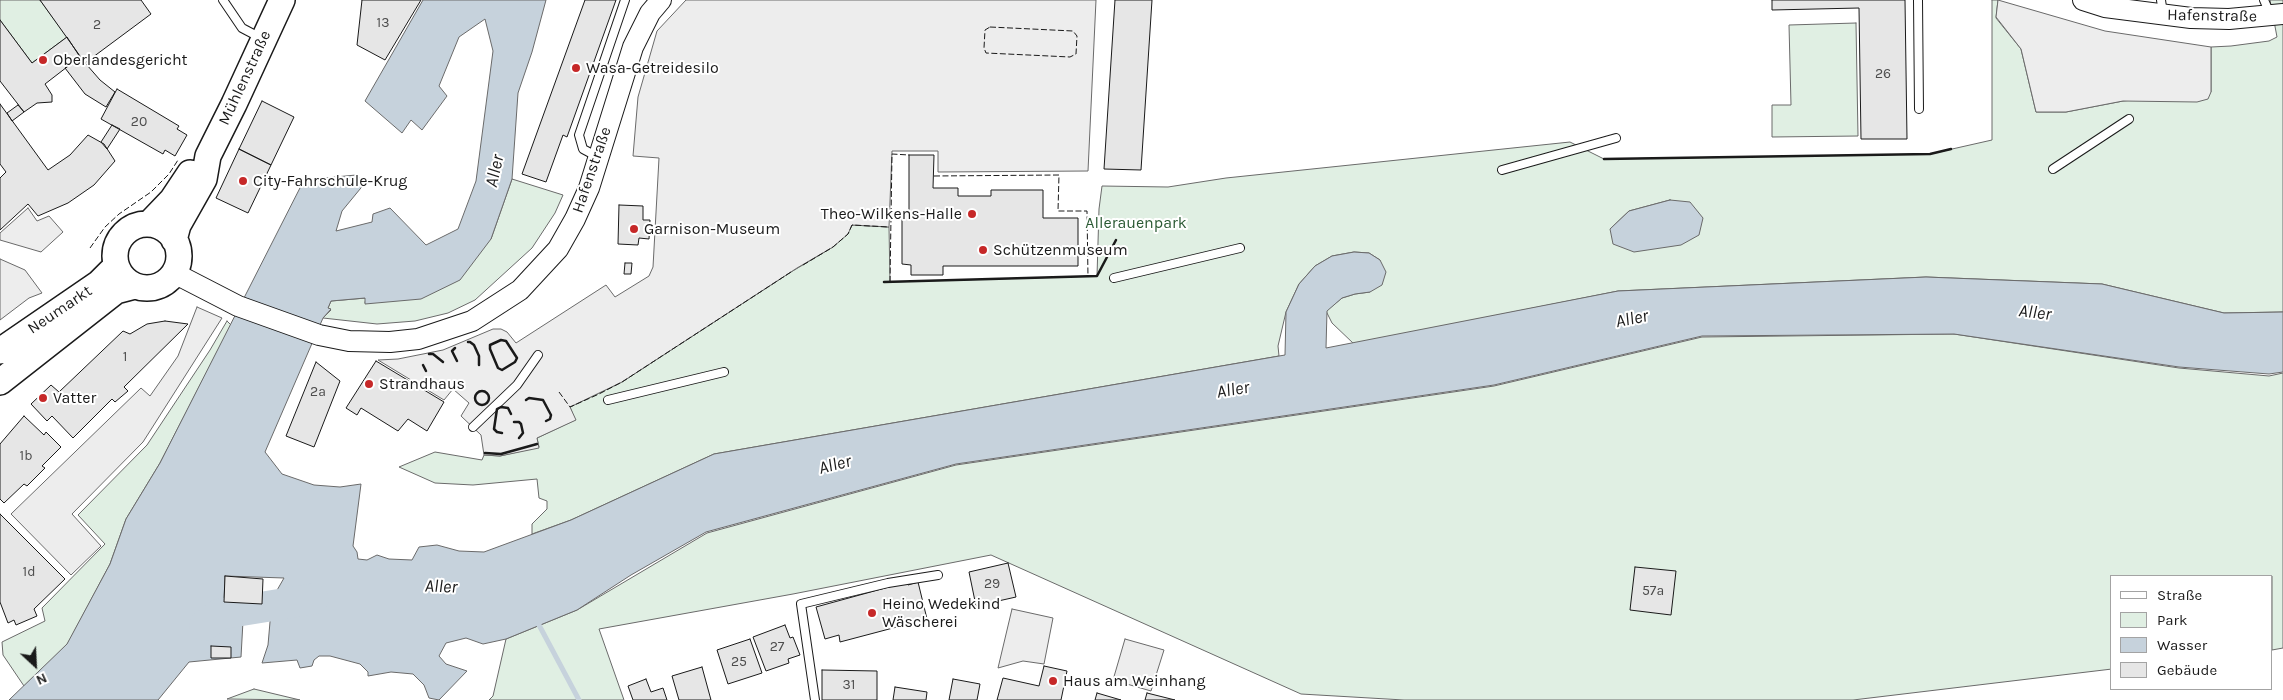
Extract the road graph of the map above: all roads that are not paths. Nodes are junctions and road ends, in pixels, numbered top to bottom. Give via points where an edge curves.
1 (223, 0) edge
2 (282, 0) edge
3 (625, 0) edge
4 (661, 0) edge
5 (1918, 0) edge
6 (2083, 0) edge
7 (2162, 8) edge
8 (2273, 10) edge
9 (263, 39) junction
10 (1919, 110) dead end
11 (2129, 118) dead end
12 (1616, 138) dead end
13 (208, 156) junction
14 (598, 157) junction
15 (2053, 169) dead end
16 (1502, 170) dead end
17 (149, 224) junction
18 (174, 240) junction
19 (1240, 248) dead end
20 (116, 264) junction
21 (174, 273) junction
22 (1114, 278) dead end
23 (135, 286) junction
24 (0, 351) edge
25 (538, 355) dead end
26 (724, 372) dead end
27 (0, 382) edge
28 (608, 400) dead end
29 (473, 427) dead end
30 (938, 575) dead end
31 (816, 700) edge

1 - 9 lane via 242,28
2 - 9 main road, Mühlenstraße
3 - 14 lane via 579,135 583,149
4 - 14 street, Hafenstraße via 650,13 633,47
5 - 10 lane
6 - 7 street, Hafenstraße via 2105,7
7 - 8 street, Hafenstraße via 2191,18 2228,19
9 - 13 main road, Mühlenstraße
11 - 15 lane
12 - 16 lane
13 - 17 main road, Mühlenstraße
13 - 18 main road, Mühlenstraße via 204,179 178,225
14 - 21 street, Hafenstraße via 579,212 558,249 520,290 472,321 418,339 349,342 319,335 238,306
17 - 18 main road via 164,229
17 - 20 main road, Mühlenstraße via 139,225 122,235 114,254
18 - 21 main road, Mühlenstraße via 179,256
19 - 22 lane
20 - 23 main road via 123,277
20 - 24 main road, Neumarkt via 99,283
21 - 23 main road via 157,286
23 - 27 main road via 116,291
25 - 29 lane via 517,385
26 - 28 lane
30 - 31 lane via 888,583 801,604

